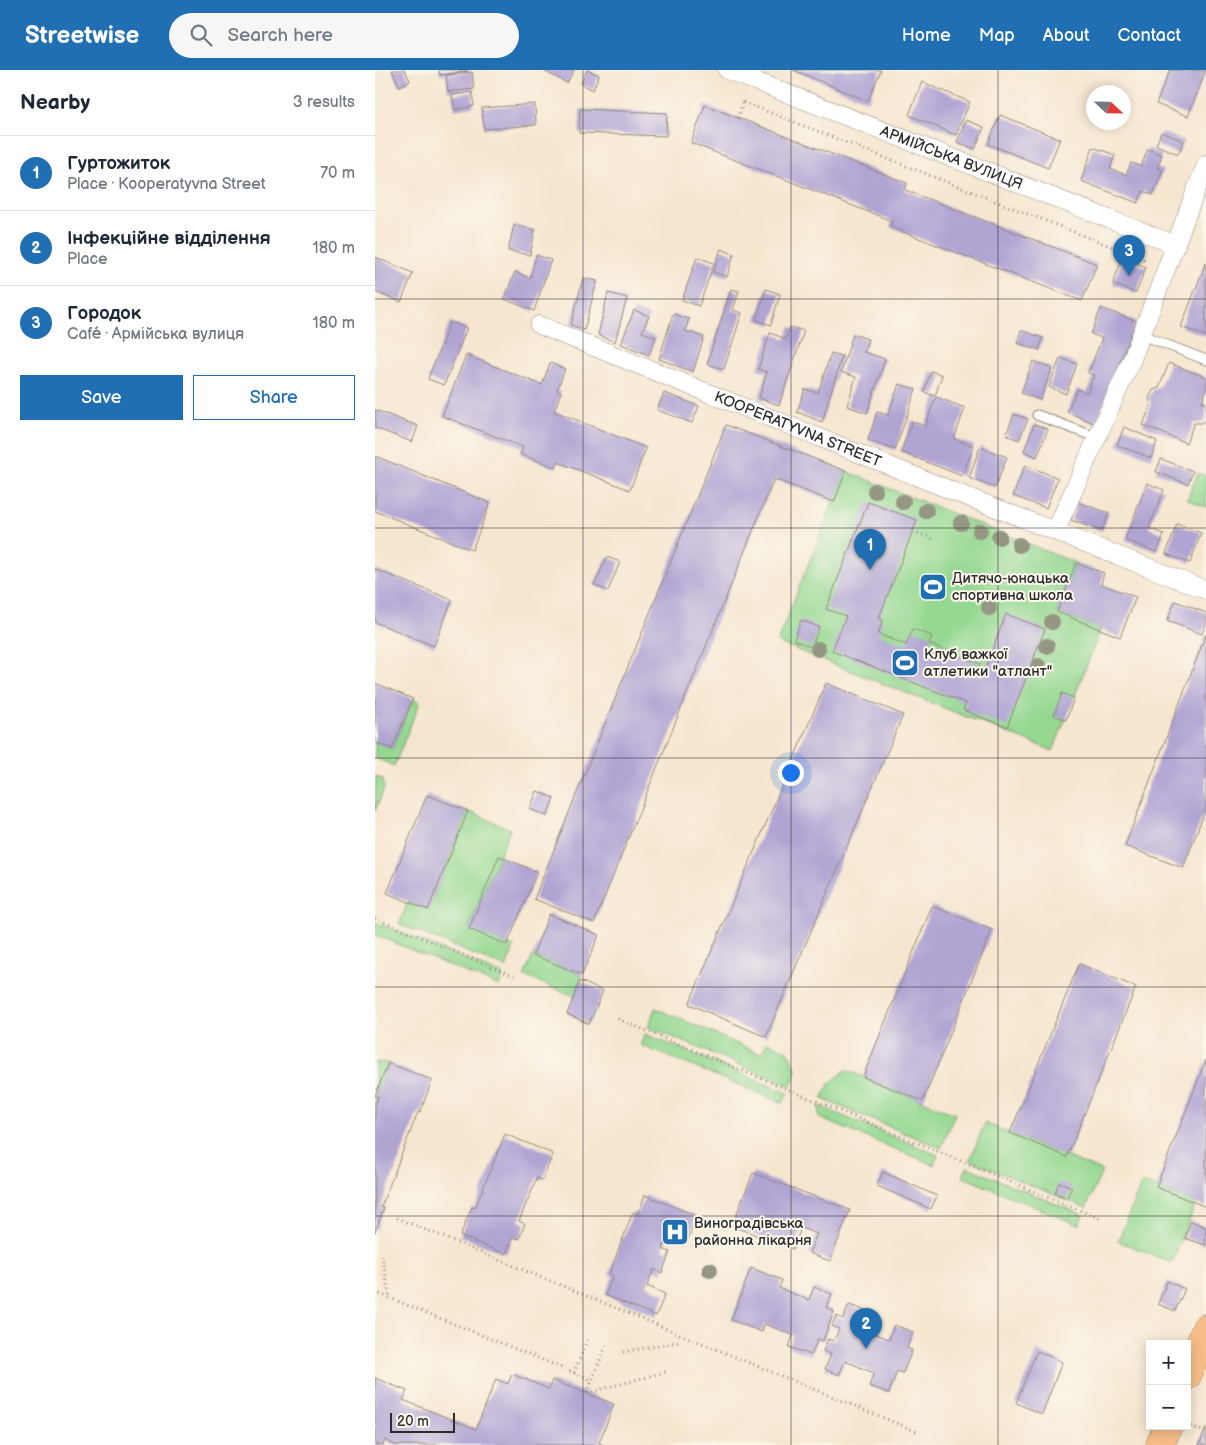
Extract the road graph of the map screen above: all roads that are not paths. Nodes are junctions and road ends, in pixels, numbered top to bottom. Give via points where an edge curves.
1 (727, 70) edge
2 (1206, 164) edge
3 (1175, 245) junction
4 (539, 325) dead end
5 (1142, 335) junction
6 (1206, 360) edge
7 (1037, 415) dead end
8 (1098, 438) junction
9 (1056, 530) junction
10 (1206, 590) edge
11 (1206, 1328) edge
12 (1191, 1366) edge
13 (1175, 1430) edge
14 (1160, 1445) edge

1 - 3 street, АРМІЙСЬКА ВУЛИЦЯ
2 - 3 street
3 - 5 street
4 - 9 street, KOOPERATYVNA STREET
5 - 6 lane
5 - 8 street
7 - 8 lane
8 - 9 street
9 - 10 street, KOOPERATYVNA STREET
11 - 12 highway
13 - 14 highway

